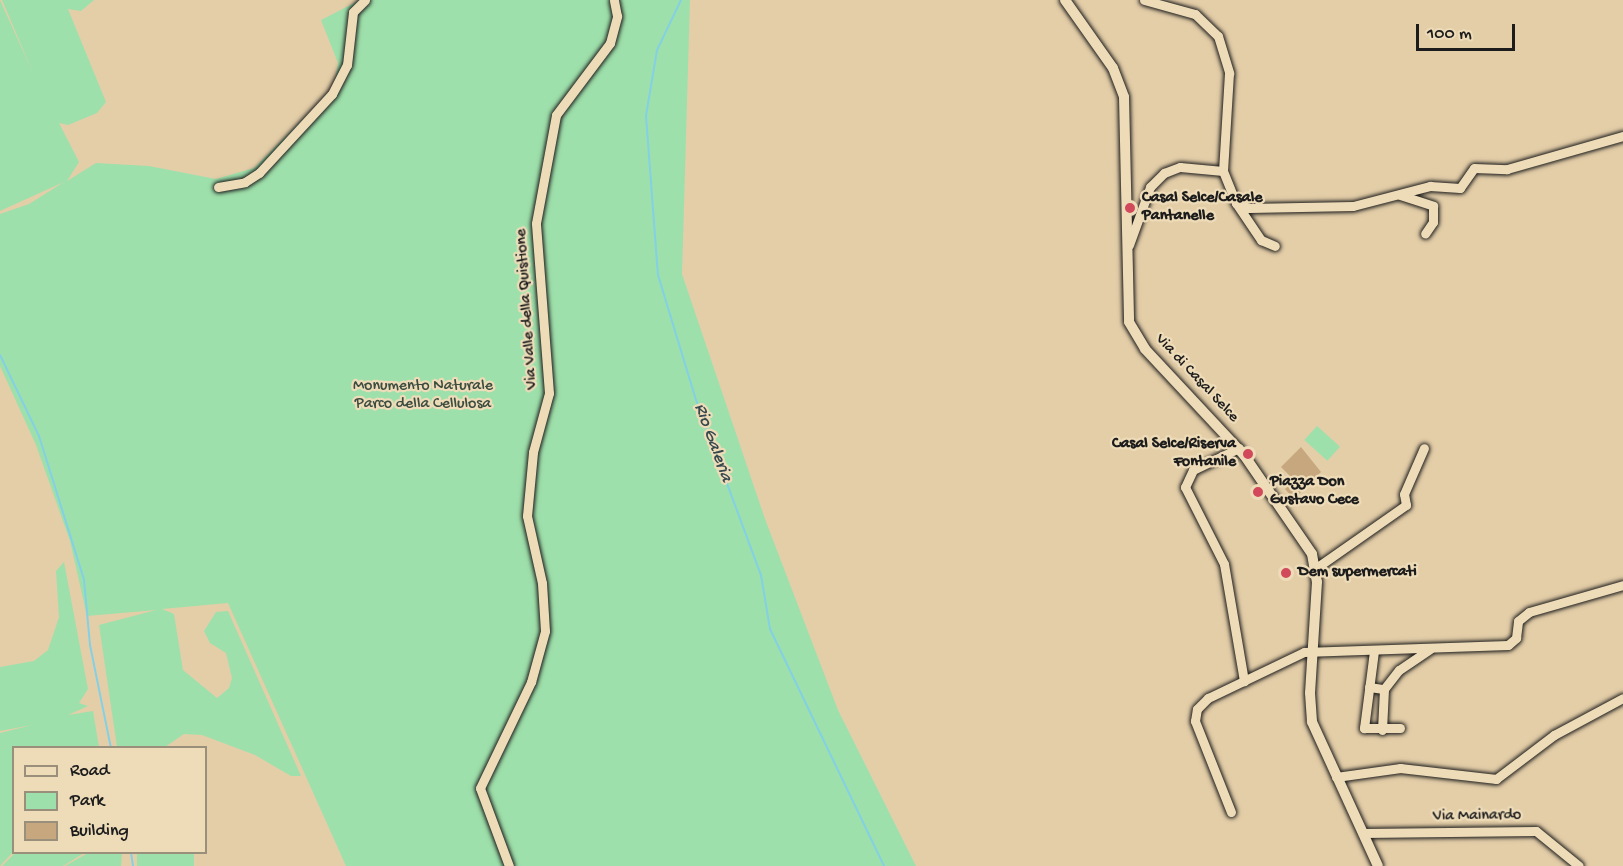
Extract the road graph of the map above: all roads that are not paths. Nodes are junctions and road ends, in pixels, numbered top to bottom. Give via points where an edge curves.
1 (365, 0) edge
2 (614, 0) edge
3 (1065, 0) edge
4 (1144, 0) edge
5 (1623, 136) edge
6 (1223, 171) junction
7 (218, 187) dead end
8 (1394, 194) junction
9 (1236, 203) junction
10 (1425, 234) dead end
11 (1275, 246) dead end
12 (1126, 256) junction
13 (1239, 448) junction
14 (1424, 448) dead end
15 (1316, 568) junction
16 (1623, 585) edge
17 (1430, 649) junction
18 (1312, 651) junction
19 (1374, 651) junction
20 (1244, 681) junction
21 (1369, 687) junction
22 (1384, 689) junction
23 (1623, 698) edge
24 (1400, 728) dead end
25 (1382, 730) junction
26 (1336, 777) junction
27 (1231, 812) dead end
28 (1363, 833) junction
29 (508, 866) edge
30 (1378, 866) edge
31 (1580, 866) edge

1 - 7 street via 353,12 347,65 332,94 259,172 245,182
2 - 29 street, Via Valle della Quistione via 616,16 610,43 556,115 536,223 549,393 533,452 527,516 542,583 545,631 531,682 487,770 480,794
3 - 12 main road, Via di Casal Selce via 1113,68 1124,98
4 - 6 street via 1195,14 1218,36 1228,73
5 - 8 street via 1510,168 1473,168 1460,188 1430,186
6 - 9 street
6 - 12 street via 1188,165 1160,175 1147,193
8 - 9 street via 1353,206 1255,208
8 - 10 street via 1434,206 1433,222
9 - 11 street via 1261,240
12 - 13 main road, Via di Casal Selce via 1127,310 1138,339
13 - 15 main road, Via di Casal Selce via 1307,544
13 - 20 street via 1196,468 1185,485 1224,564
14 - 15 street via 1404,494 1406,505
15 - 18 main road, Via di Casal Selce
16 - 17 street via 1528,613 1518,621 1516,638 1508,645
17 - 19 street
17 - 22 street via 1399,670
18 - 19 street
18 - 20 street
18 - 26 main road, Via di Casal Selce via 1311,717
19 - 21 street
20 - 27 street via 1206,700 1194,717
21 - 22 street
21 - 25 street via 1364,728
22 - 25 street
23 - 26 street via 1554,735 1496,779 1400,768
24 - 25 street
26 - 28 main road, Via di Casal Selce
28 - 30 main road, Via di Casal Selce
28 - 31 street, Via Mainardo via 1536,831

